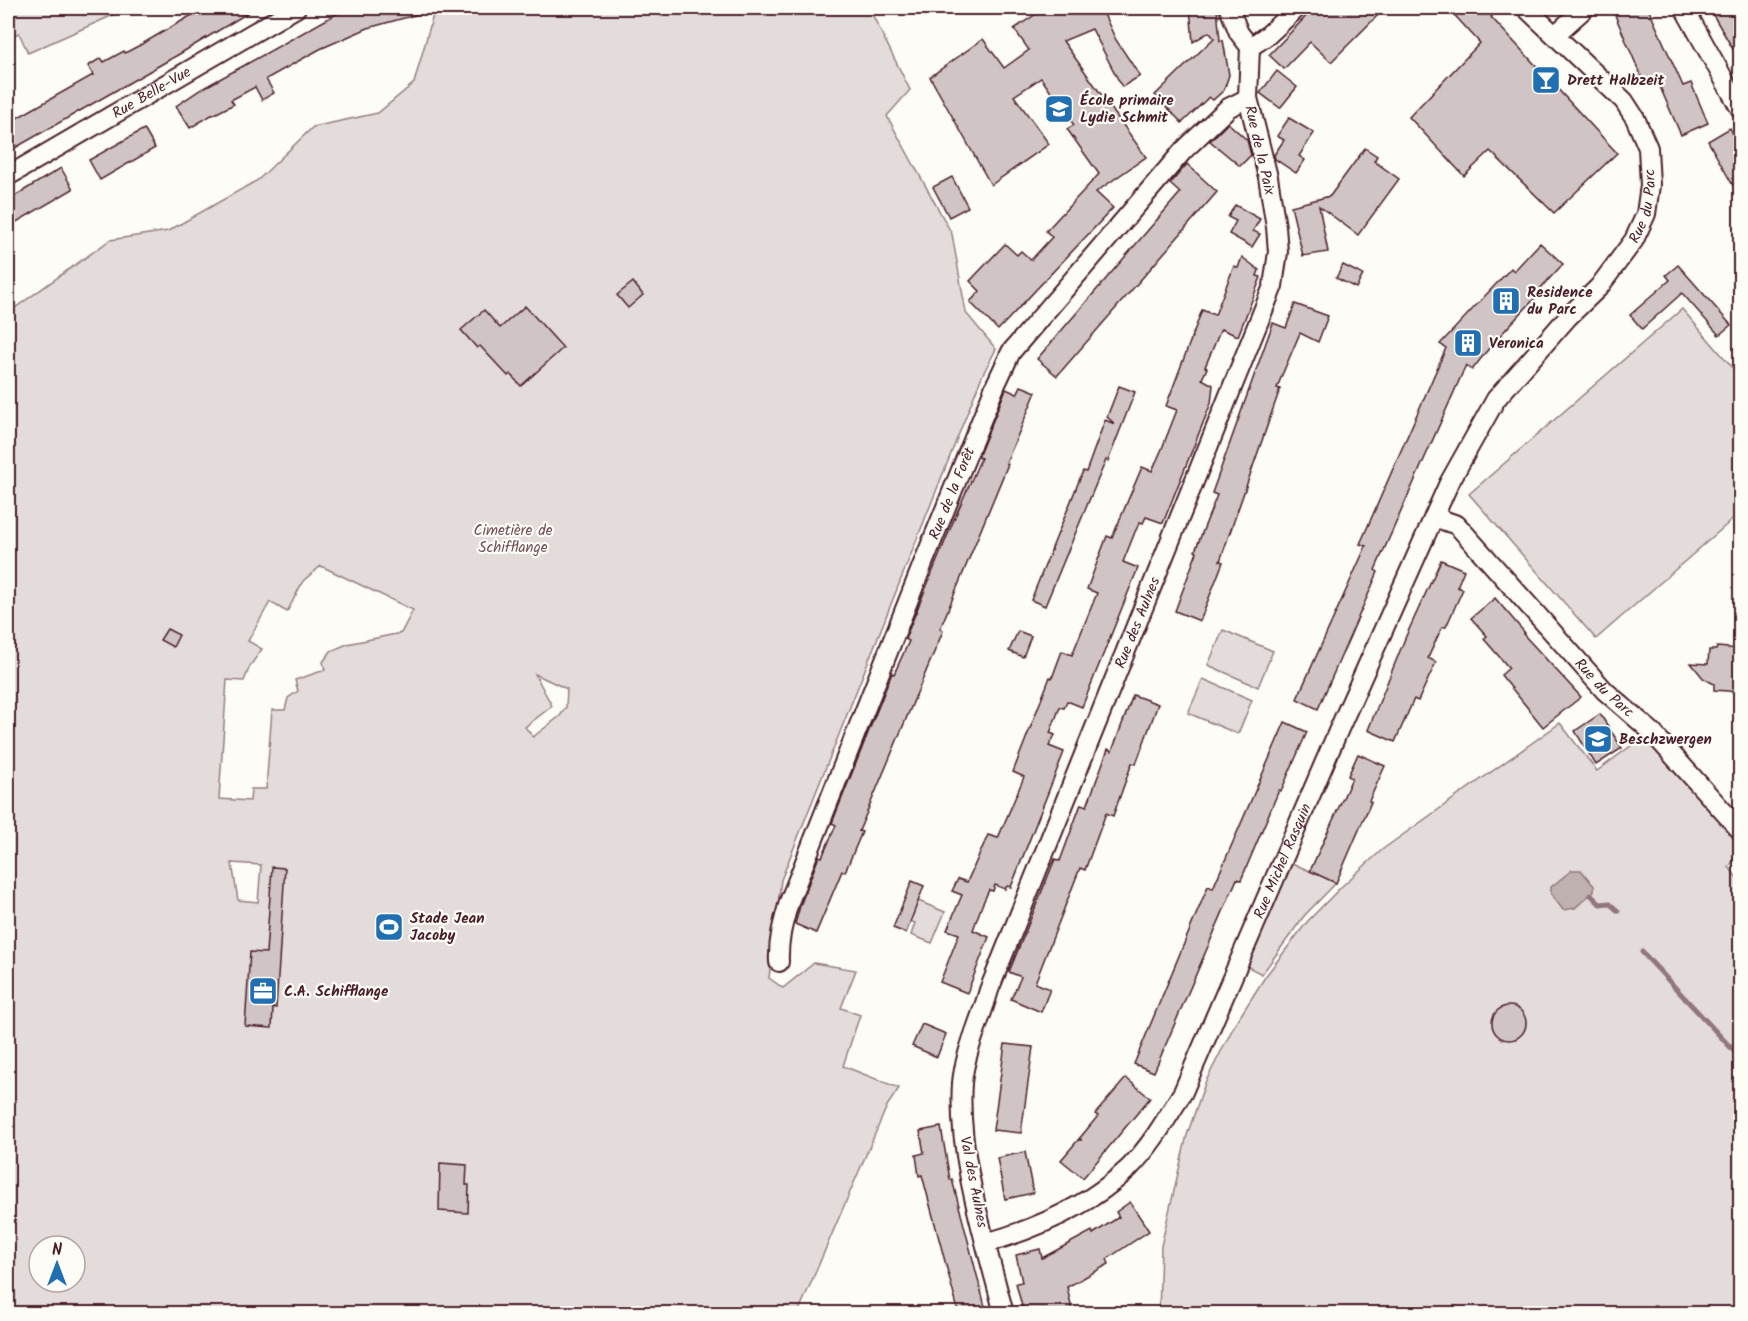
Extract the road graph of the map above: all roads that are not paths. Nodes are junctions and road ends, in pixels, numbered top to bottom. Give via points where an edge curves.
1 (296, 8) edge
2 (1229, 8) edge
3 (1297, 8) edge
4 (1526, 8) edge
5 (1585, 8) edge
6 (1684, 8) edge
7 (1555, 35) junction
8 (1250, 47) junction
9 (1248, 98) junction
10 (1740, 108) edge
11 (8, 176) edge
12 (1276, 226) joint
13 (1496, 399) joint
14 (1434, 517) junction
15 (1740, 830) edge
16 (779, 962) dead end
17 (982, 1015) joint
18 (986, 1243) junction
19 (1004, 1314) edge

1 - 11 street, Rue Belle-Vue
2 - 8 street via 1239,33
3 - 8 street via 1268,36
4 - 7 street, Rue du Parc
5 - 7 street
6 - 10 street
7 - 13 street, Rue du Parc via 1624,101 1635,118 1648,148 1650,185 1646,214 1634,240 1599,287
8 - 9 street, Rue de la Paix
9 - 12 street, Rue de la Paix
9 - 16 street, Rue de la Forêt via 1228,108 1183,151 1011,352 789,902 778,943
12 - 17 street, Rue des Aulnes via 1278,252 1273,286
13 - 14 street, Rue Michel Rasquin
14 - 15 street, Rue du Parc via 1457,525 1605,691 1651,731
14 - 18 street, Rue Michel Rasquin via 1183,1092 1160,1130 1130,1167 1093,1196 1062,1215
17 - 18 street, Val des Aulnes via 962,1082 962,1116 966,1156
18 - 19 street, Val des Aulnes

